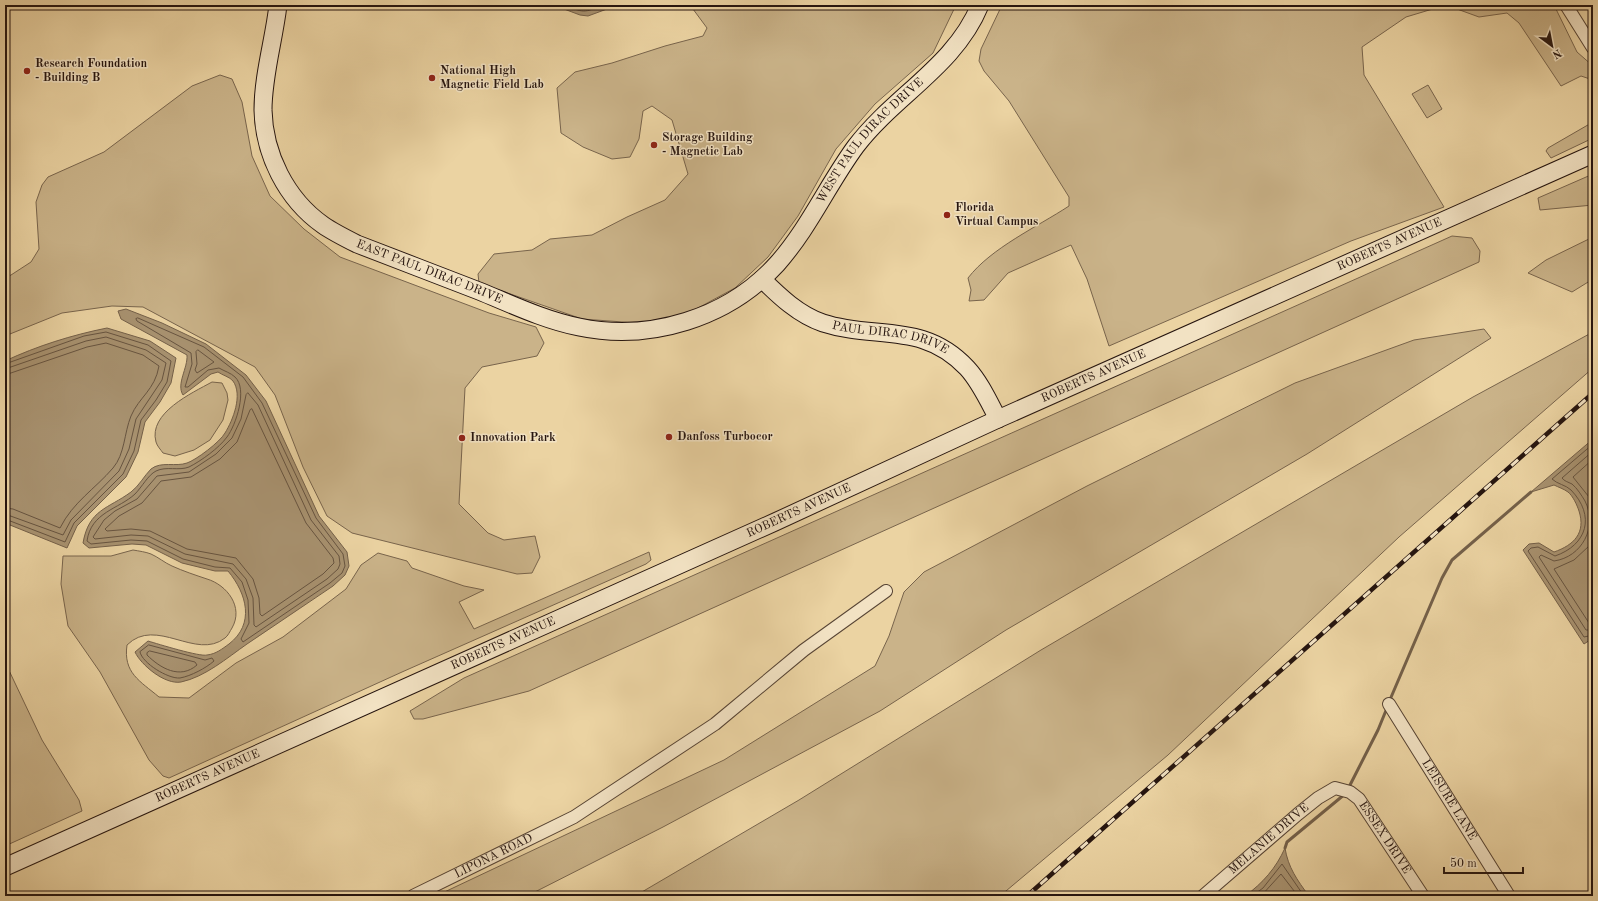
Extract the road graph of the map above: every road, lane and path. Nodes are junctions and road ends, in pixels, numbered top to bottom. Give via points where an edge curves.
1 (278, 5) edge
2 (980, 5) edge
3 (1566, 5) edge
4 (1593, 48) edge
5 (1593, 154) edge
6 (762, 278) junction
7 (998, 419) junction
8 (886, 592) dead end
9 (1390, 704) dead end
10 (1344, 790) joint
11 (5, 867) edge
12 (413, 896) edge
13 (1203, 896) edge
14 (1423, 896) edge
15 (1509, 896) edge

1 - 6 street, EAST PAUL DIRAC DRIVE via 263,111 270,152 283,182 298,202 332,231 357,244 544,317 580,328 640,331 663,328 710,313 750,289
2 - 6 street, WEST PAUL DIRAC DRIVE via 953,51 883,114 870,129 791,247
3 - 4 street
5 - 7 street, ROBERTS AVENUE
6 - 7 street, PAUL DIRAC DRIVE via 794,307 822,322 853,329 912,335 940,346 966,367 975,378
7 - 11 street, ROBERTS AVENUE
8 - 12 street, LIPONA ROAD via 804,650 715,724 574,817
9 - 15 street, LEISURE LANE
10 - 13 street, MELANIE DRIVE via 1330,790 1313,802
10 - 14 street, ESSEX DRIVE via 1364,805

